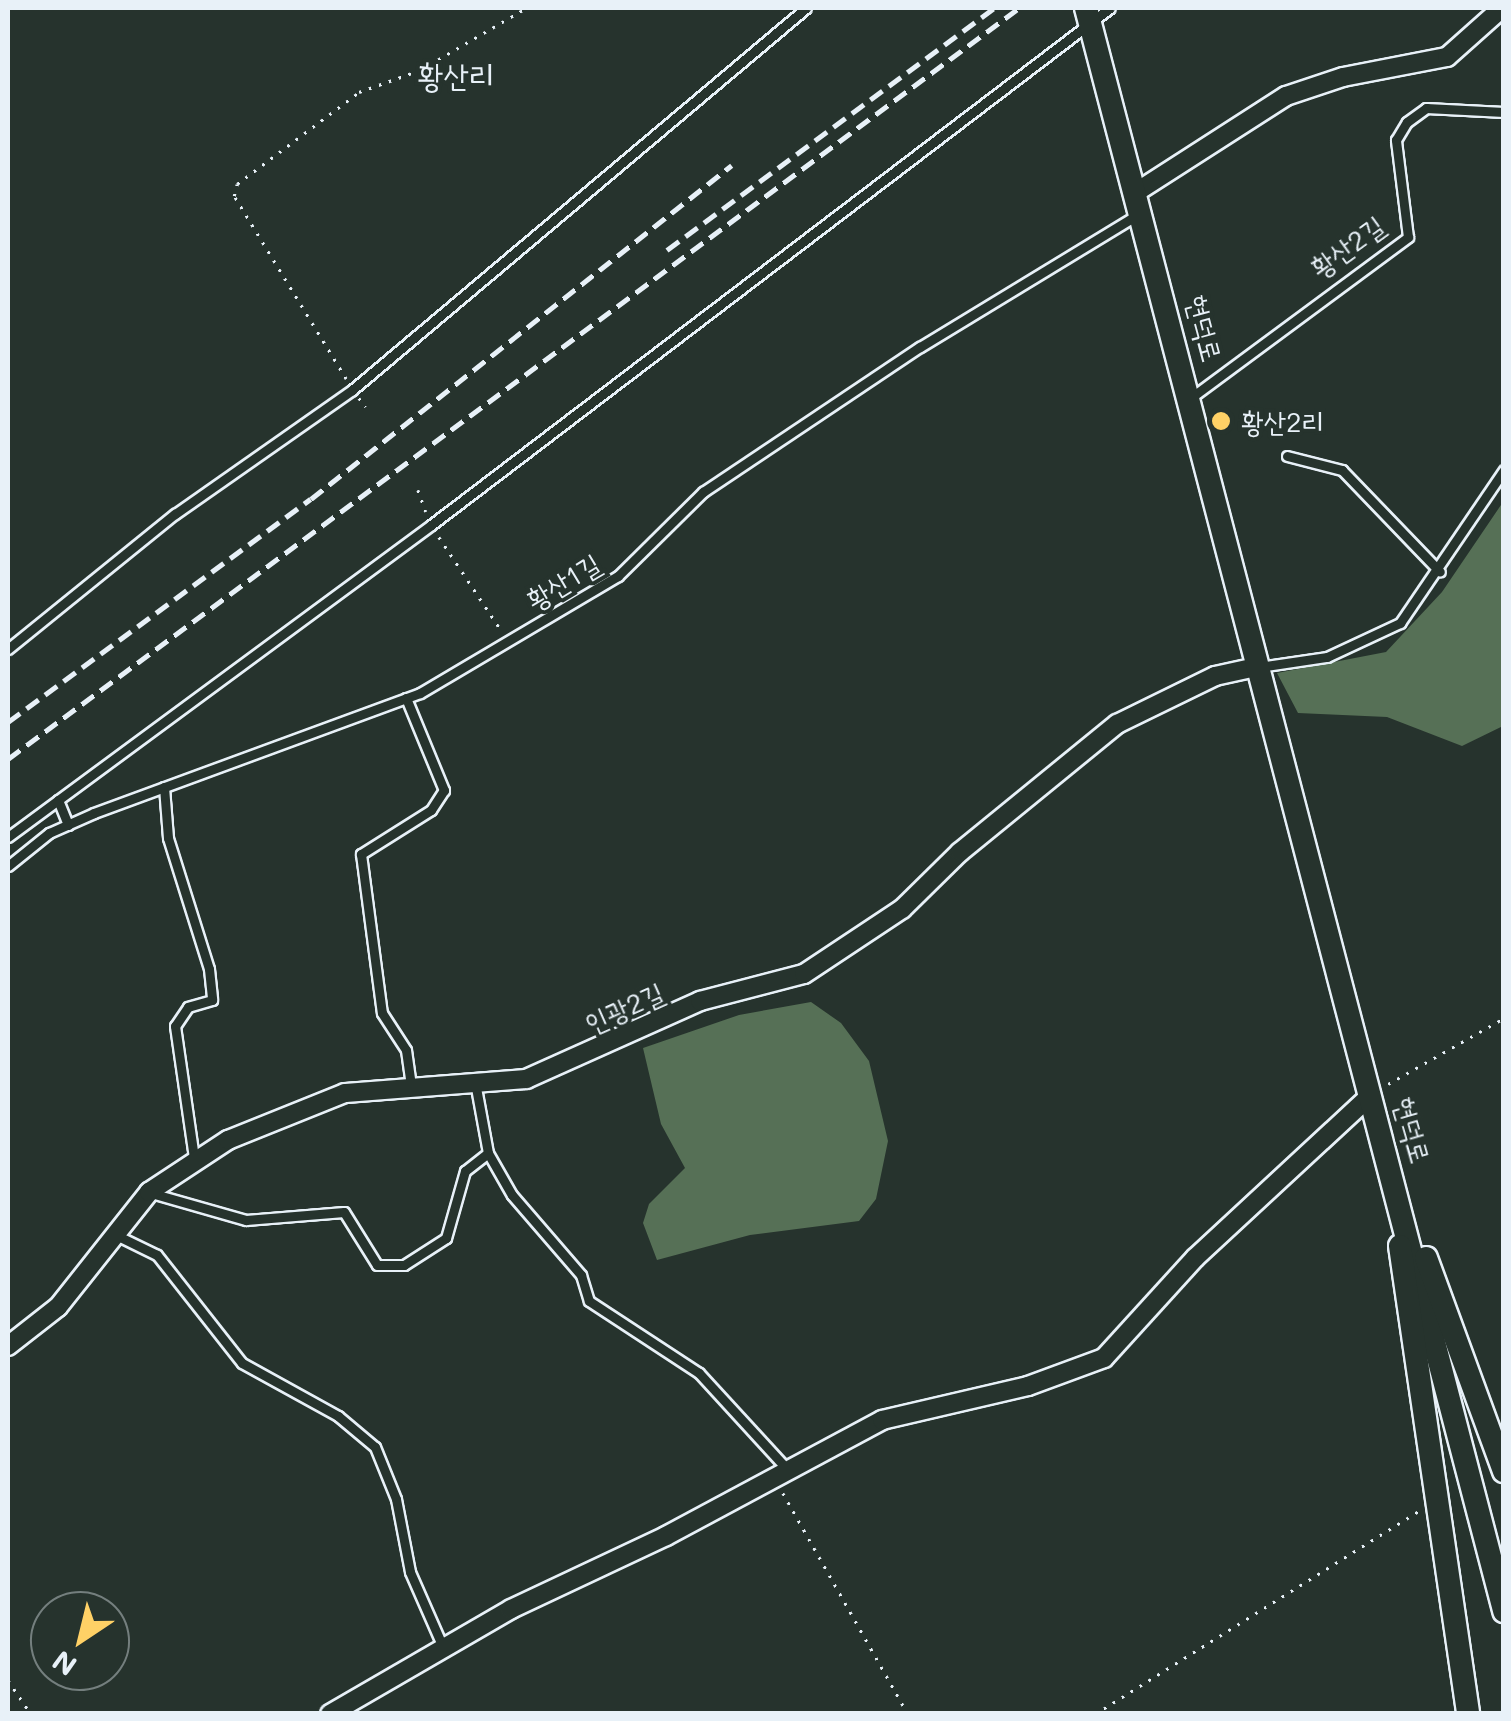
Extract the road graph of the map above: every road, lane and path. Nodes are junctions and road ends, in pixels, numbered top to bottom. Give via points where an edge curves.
1 (526, 8) edge
2 (806, 8) edge
3 (1110, 8) edge
4 (1502, 8) edge
5 (1088, 16) edge
6 (1504, 112) edge
7 (1141, 202) junction
8 (352, 390) junction
9 (1192, 398) junction
10 (366, 408) dead end
11 (1287, 456) dead end
12 (1504, 470) edge
13 (418, 490) dead end
14 (431, 525) junction
15 (1440, 572) junction
16 (507, 640) junction
17 (8, 649) edge
18 (1256, 667) junction
19 (406, 698) junction
20 (164, 787) junction
21 (58, 800) junction
22 (68, 824) junction
23 (8, 837) edge
24 (8, 866) edge
25 (1504, 1018) edge
26 (475, 1082) junction
27 (411, 1086) junction
28 (1371, 1094) junction
29 (488, 1153) junction
30 (194, 1158) junction
31 (1397, 1182) junction
32 (149, 1192) junction
33 (118, 1236) junction
34 (8, 1346) edge
35 (1504, 1470) edge
36 (782, 1476) junction
37 (1437, 1499) junction
38 (1504, 1611) edge
39 (444, 1650) junction
40 (8, 1680) edge
41 (30, 1714) edge
42 (330, 1714) edge
43 (908, 1714) edge
44 (1094, 1714) edge
45 (1468, 1714) edge

1 - 8 path via 420,70 359,92 236,184 234,196
2 - 8 lane
3 - 5 lane
4 - 7 street via 1447,57 1343,77 1286,96
5 - 7 street, 현덕로
5 - 14 lane
6 - 9 lane, 황산2길 via 1426,108 1407,122 1396,140 1408,237
7 - 9 street, 현덕로
7 - 16 lane, 황산1길 via 703,492 618,576
8 - 10 path
8 - 17 lane via 174,514
9 - 18 street, 현덕로
11 - 15 lane via 1342,470
12 - 15 lane
13 - 14 path
14 - 16 path
14 - 21 lane
15 - 18 lane via 1400,623 1368,643
16 - 19 lane, 황산1길
18 - 26 street, 인광2길 via 1215,676 1117,724 902,908 804,974 700,1001 526,1079
18 - 28 street, 현덕로
19 - 20 lane, 황산1길
19 - 27 lane via 444,790 431,810 361,854 382,1013 406,1050
20 - 22 lane, 황산1길
20 - 30 lane via 168,838 209,968 212,1000 188,1007 175,1026
21 - 22 lane
21 - 23 lane
22 - 24 lane, 황산1길
25 - 28 path
26 - 27 street, 인광2길
26 - 29 lane
27 - 30 street, 인광2길 via 346,1093
28 - 31 street, 현덕로
28 - 36 street via 1196,1258 1104,1358 1028,1386 882,1420
29 - 32 lane via 465,1170 446,1238 404,1265 377,1265 344,1212 246,1220
29 - 36 lane via 512,1195 582,1276 589,1301 699,1374
30 - 32 street, 인광2길
31 - 35 street
31 - 37 street via 1402,1281
31 - 38 street, 현덕로
32 - 33 street, 인광2길
33 - 34 street, 인광2길 via 58,1307
33 - 39 lane via 157,1255 242,1363 338,1416 375,1447 396,1500 410,1572
36 - 39 street via 511,1609
36 - 43 path
37 - 44 path
37 - 45 street
39 - 42 street
40 - 41 path

